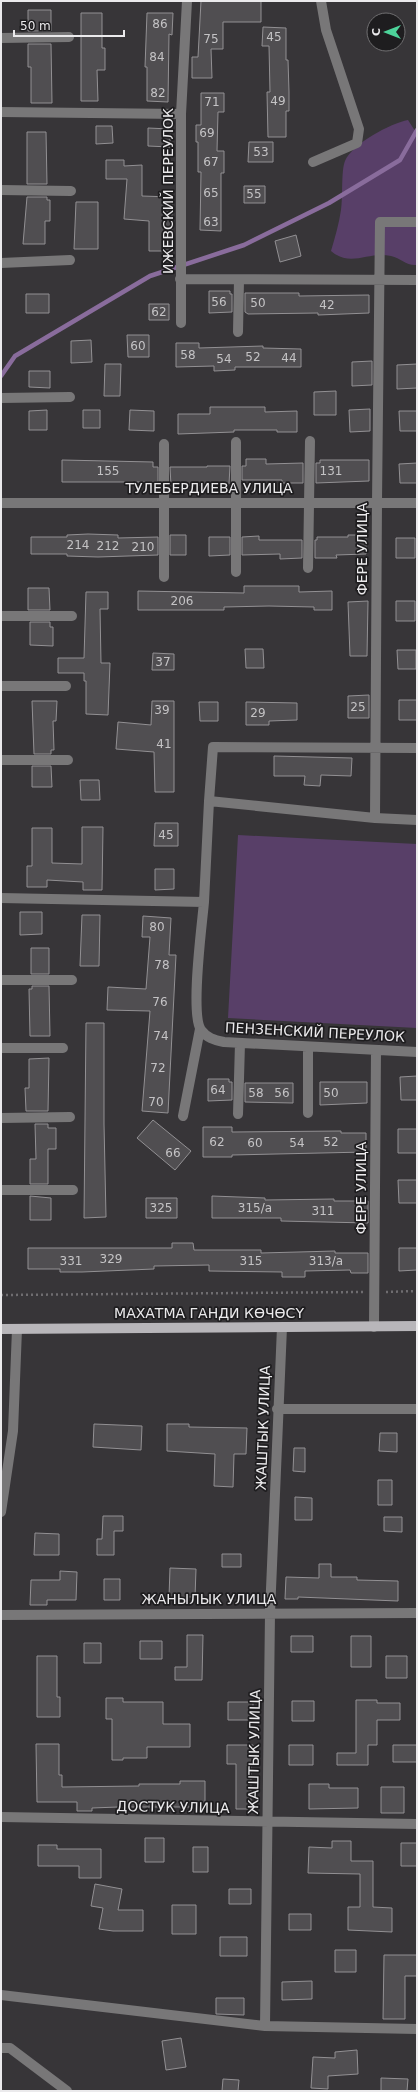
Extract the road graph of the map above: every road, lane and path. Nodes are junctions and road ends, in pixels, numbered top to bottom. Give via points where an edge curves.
1 (186, 1) edge
2 (321, 1) edge
3 (69, 37) dead end
4 (1, 38) edge
5 (1, 112) edge
6 (181, 114) junction
7 (313, 162) dead end
8 (1, 190) edge
9 (71, 191) dead end
10 (417, 222) edge
11 (70, 260) dead end
12 (1, 263) edge
13 (180, 279) junction
14 (239, 280) junction
15 (380, 280) junction
16 (417, 280) edge
17 (181, 323) dead end
18 (238, 332) dead end
19 (70, 397) dead end
20 (1, 398) edge
21 (310, 441) dead end
22 (236, 442) dead end
23 (164, 444) dead end
24 (236, 502) junction
25 (309, 502) junction
26 (376, 502) junction
27 (1, 503) edge
28 (164, 503) junction
29 (417, 503) edge
30 (308, 568) dead end
31 (236, 572) dead end
32 (164, 577) dead end
33 (1, 616) edge
34 (72, 616) dead end
35 (1, 686) edge
36 (66, 686) dead end
37 (376, 748) junction
38 (417, 748) edge
39 (1, 760) edge
40 (68, 760) dead end
41 (209, 801) junction
42 (375, 818) junction
43 (417, 820) edge
44 (1, 898) edge
45 (204, 902) junction
46 (1, 980) edge
47 (72, 980) dead end
48 (200, 1028) junction
49 (240, 1043) junction
50 (308, 1046) junction
51 (1, 1048) edge
52 (63, 1048) dead end
53 (376, 1050) junction
54 (417, 1052) edge
55 (308, 1113) dead end
56 (238, 1114) dead end
57 (183, 1116) dead end
58 (70, 1117) dead end
59 (1, 1118) edge
60 (1, 1190) edge
61 (73, 1190) dead end
62 (417, 1291) edge
63 (374, 1292) junction
64 (1, 1295) edge
65 (374, 1326) junction
66 (417, 1326) edge
67 (282, 1327) junction
68 (17, 1328) junction
69 (1, 1329) edge
70 (277, 1409) junction
71 (417, 1409) edge
72 (1, 1512) edge
73 (270, 1613) junction
74 (417, 1613) edge
75 (1, 1615) edge
76 (1, 1817) edge
77 (268, 1823) junction
78 (417, 1824) edge
79 (1, 1995) edge
80 (265, 2026) junction
81 (417, 2029) edge
82 (1, 2048) edge
83 (67, 2091) edge

1 - 6 street, ИЖЕВСКИЙ ПЕРЕУЛОК
2 - 7 street via 326,30 359,129 357,143
3 - 4 street
5 - 6 street
6 - 13 street, ИЖЕВСКИЙ ПЕРЕУЛОК
8 - 9 street
10 - 15 street via 380,222
11 - 12 street
13 - 14 street, ИЖЕВСКИЙ ПЕРЕУЛОК
13 - 17 street
14 - 15 street, ИЖЕВСКИЙ ПЕРЕУЛОК
14 - 18 street
15 - 16 street, ИЖЕВСКИЙ ПЕРЕУЛОК
15 - 26 street, ФЕРЕ УЛИЦА
19 - 20 street
21 - 25 street
22 - 24 street
23 - 28 street
24 - 25 street, ТУЛЕБЕРДИЕВА УЛИЦА
24 - 28 street, ТУЛЕБЕРДИЕВА УЛИЦА
24 - 31 street
25 - 26 street, ТУЛЕБЕРДИЕВА УЛИЦА
25 - 30 street
26 - 29 street, ТУЛЕБЕРДИЕВА УЛИЦА
26 - 37 street, ФЕРЕ УЛИЦА
27 - 28 street, ТУЛЕБЕРДИЕВА УЛИЦА
28 - 32 street
33 - 34 street
35 - 36 street
37 - 38 street
37 - 41 street via 213,747
37 - 42 street, ФЕРЕ УЛИЦА
39 - 40 street
41 - 42 street
41 - 45 street
42 - 43 street
44 - 45 street
45 - 48 street via 196,1010
46 - 47 street
48 - 49 street, ПЕНЗЕНСКИЙ ПЕРЕУЛОК via 210,1040
48 - 57 street
49 - 50 street, ПЕНЗЕНСКИЙ ПЕРЕУЛОК
49 - 56 street
50 - 53 street, ПЕНЗЕНСКИЙ ПЕРЕУЛОК
50 - 55 street
51 - 52 street
53 - 54 street, ПЕНЗЕНСКИЙ ПЕРЕУЛОК
53 - 63 street, ФЕРЕ УЛИЦА
58 - 59 street
60 - 61 street
62 - 63 path
63 - 64 path
63 - 65 street, ФЕРЕ УЛИЦА
65 - 66 main road, МАХАТМА ГАНДИ КӨЧӨСҮ
65 - 67 main road, МАХАТМА ГАНДИ КӨЧӨСҮ
67 - 68 main road, МАХАТМА ГАНДИ КӨЧӨСҮ
67 - 70 street, ЖАШТЫК УЛИЦА
68 - 69 main road, МАХАТМА ГАНДИ КӨЧӨСҮ
68 - 72 street via 13,1431
70 - 71 street
70 - 73 street, ЖАШТЫК УЛИЦА
73 - 74 street, ЖАНЫЛЫК УЛИЦА
73 - 75 street, ЖАНЫЛЫК УЛИЦА
73 - 77 street, ЖАШТЫК УЛИЦА
76 - 77 street, ДОСТУК УЛИЦА
77 - 78 street, ДОСТУК УЛИЦА
77 - 80 street, ЖАШТЫК УЛИЦА
79 - 80 street
80 - 81 street
82 - 83 street via 10,2048

